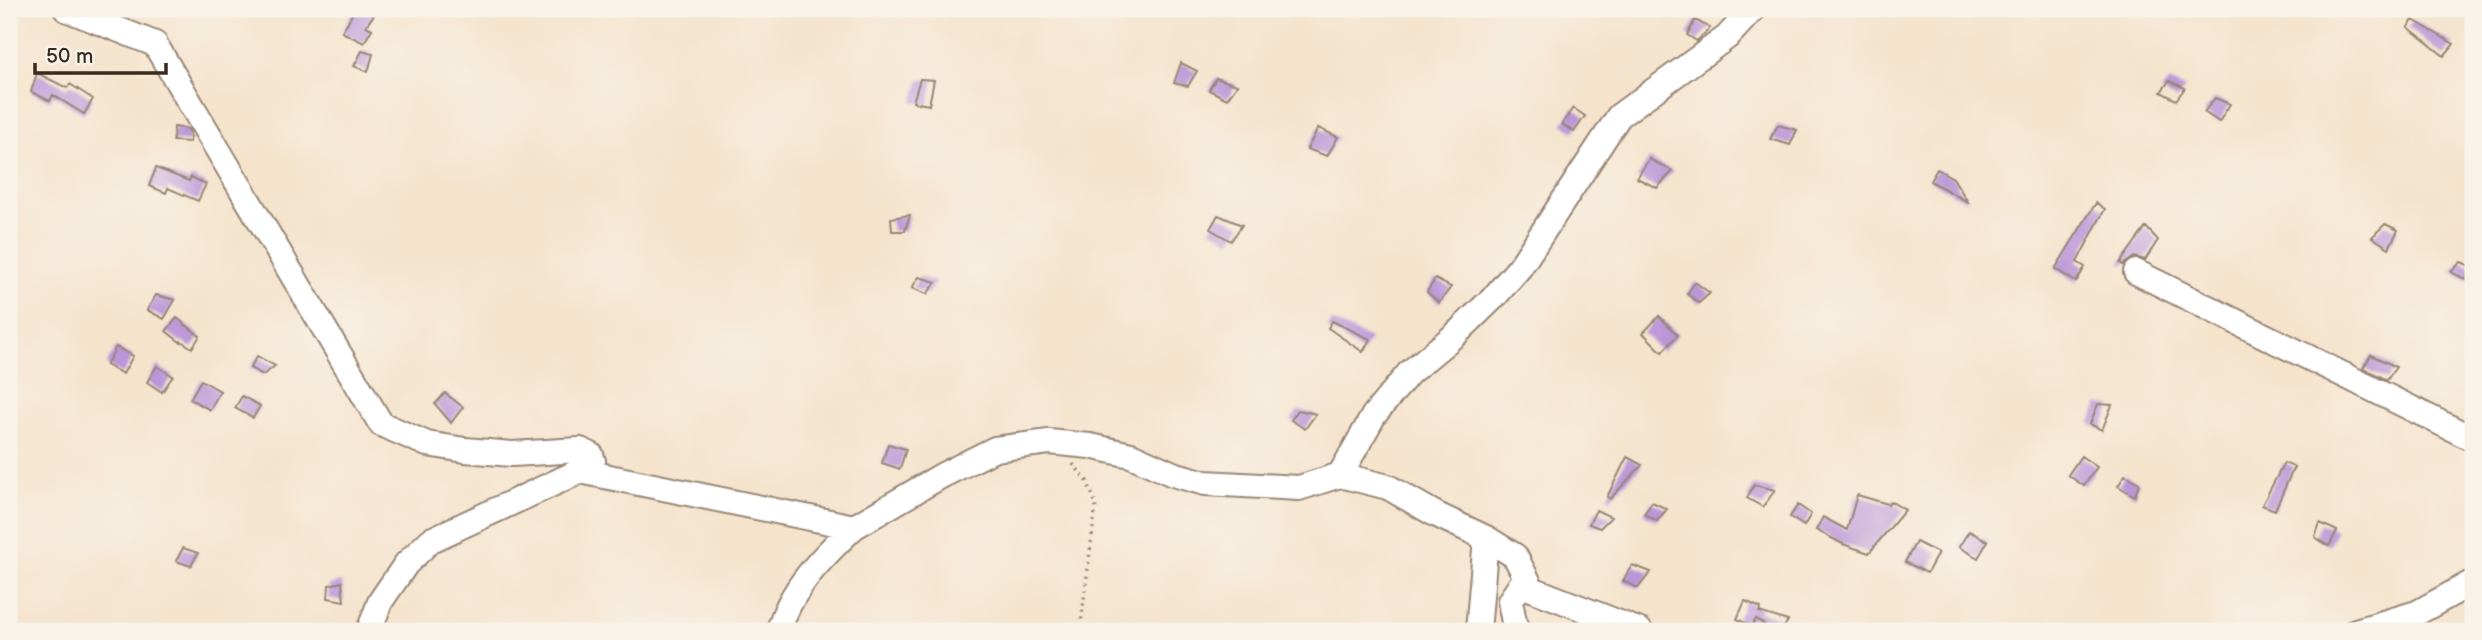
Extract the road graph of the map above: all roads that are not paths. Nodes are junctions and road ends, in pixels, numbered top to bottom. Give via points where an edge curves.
1 (66, 9) edge
2 (1753, 9) edge
3 (2136, 272) dead end
4 (2473, 439) edge
5 (585, 469) junction
6 (1340, 475) junction
7 (854, 527) junction
8 (1486, 538) junction
9 (1526, 577) junction
10 (2473, 582) edge
11 (369, 631) edge
12 (779, 631) edge
13 (1479, 631) edge
14 (1519, 631) edge
15 (1640, 631) edge
16 (2356, 631) edge

1 - 5 street via 155,44 381,424 427,444 465,450 512,454 580,450 593,461
2 - 6 street via 1727,37 1619,116 1520,267 1476,315 1409,373 1374,415
3 - 4 street
5 - 7 street
5 - 11 street via 431,540 406,564 380,602
6 - 7 street via 1299,488 1205,483 1131,455 1049,442 995,449
6 - 8 street via 1388,487
7 - 12 street via 820,561 783,614
8 - 9 street via 1515,556
8 - 13 street
9 - 14 street via 1510,601 1514,627
9 - 15 street via 1532,589
10 - 16 street via 2417,613

